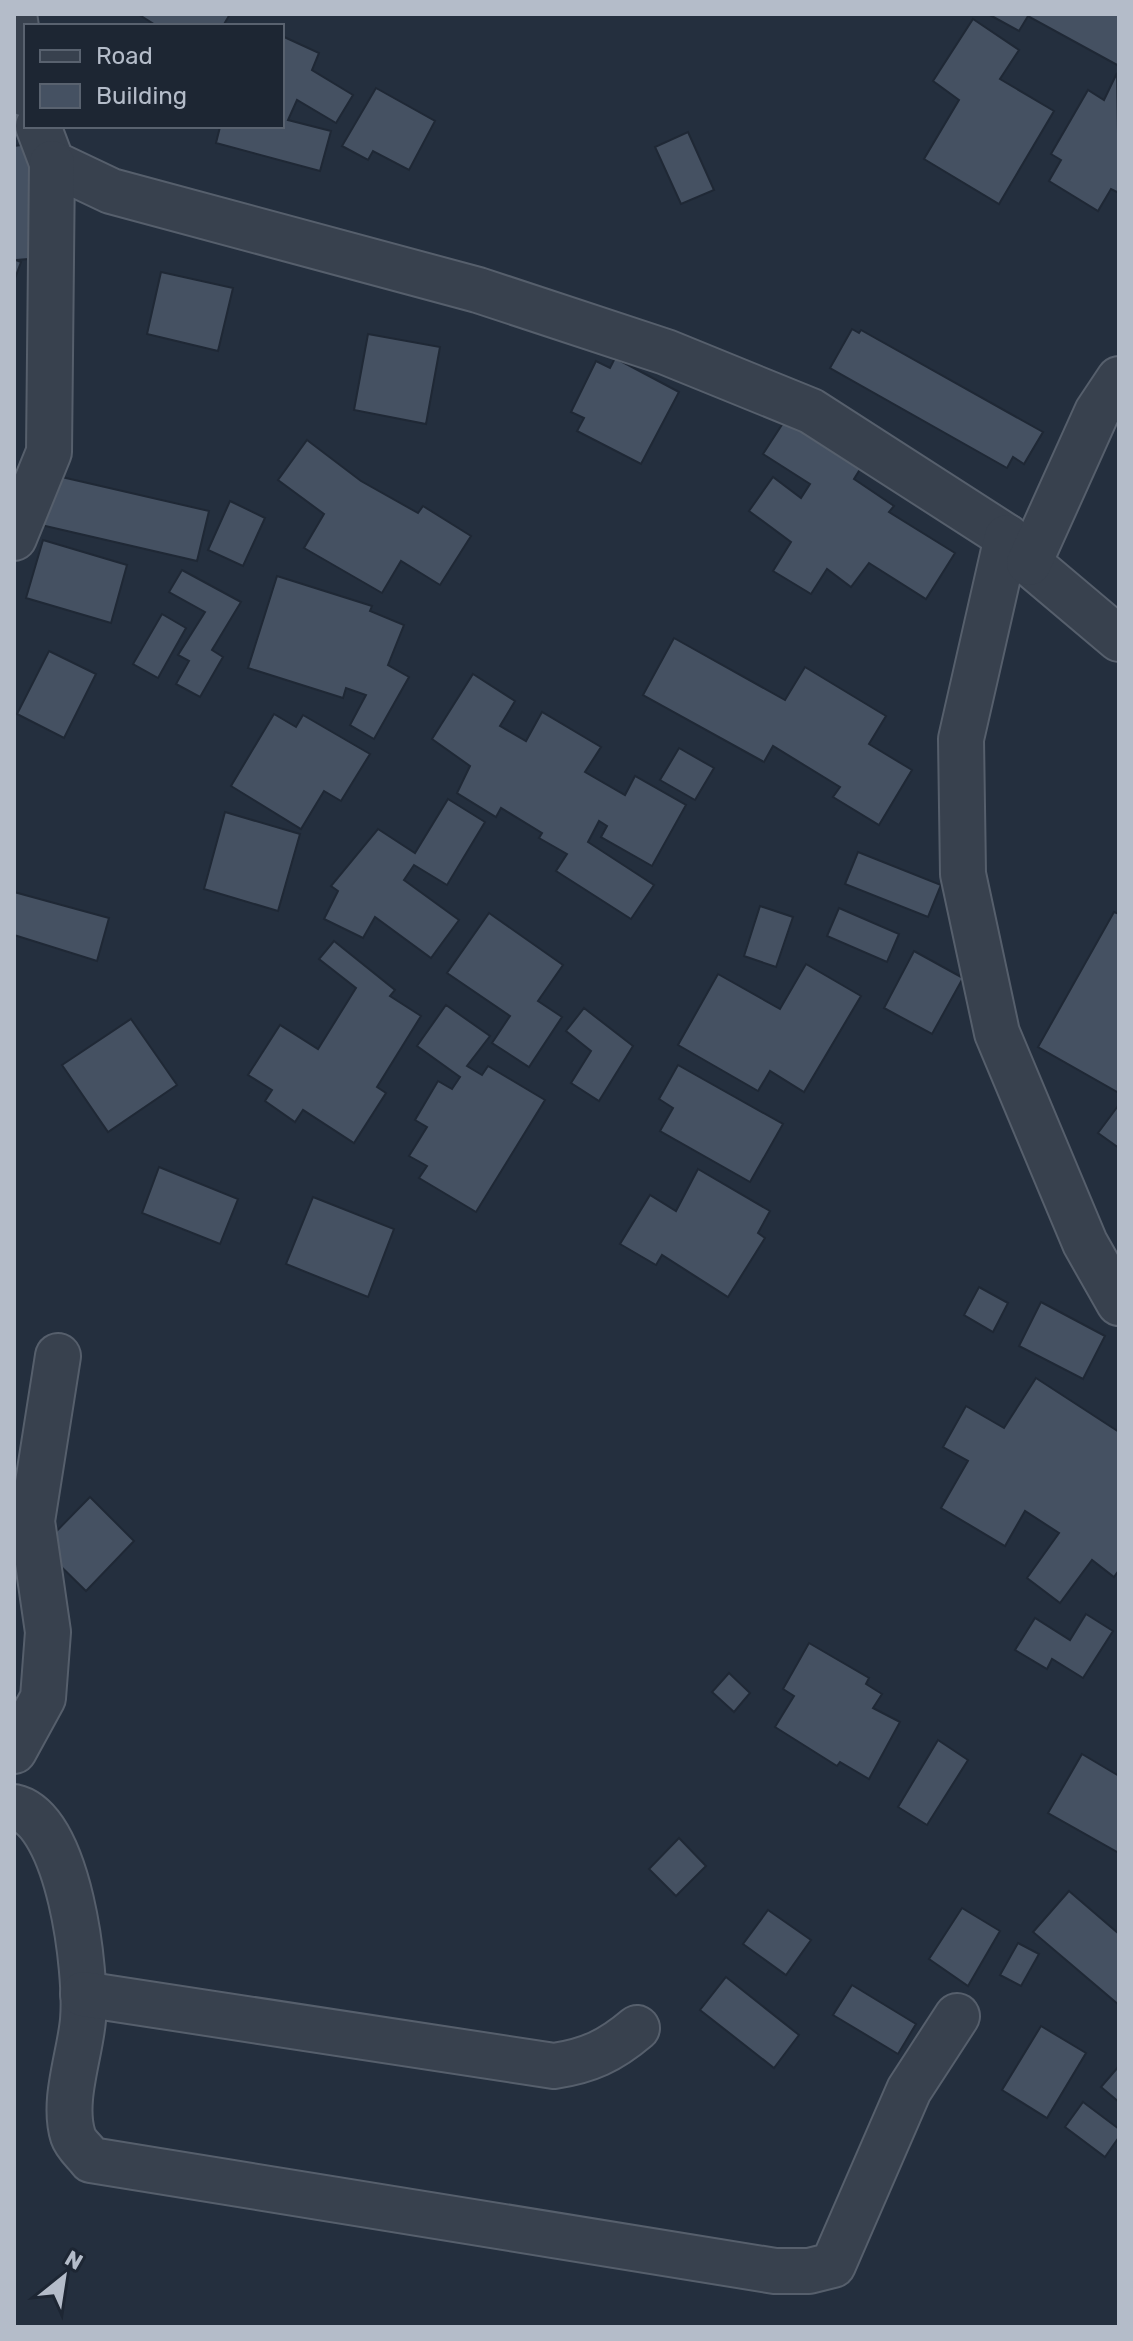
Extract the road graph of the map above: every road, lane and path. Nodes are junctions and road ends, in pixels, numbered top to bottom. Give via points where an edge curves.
1 (14, 14) edge
2 (24, 81) edge
3 (45, 144) edge
4 (1119, 379) edge
5 (14, 538) edge
6 (1018, 550) junction
7 (1119, 639) edge
8 (1119, 1303) edge
9 (58, 1356) dead end
10 (14, 1751) edge
11 (14, 1807) edge
12 (83, 1994) junction
13 (957, 2016) dead end
14 (637, 2028) dead end

1 - 2 street
3 - 5 street via 49,452
3 - 6 street via 111,191 478,290 666,352 811,411
4 - 6 street
6 - 7 street
6 - 8 street via 961,739 963,874 997,1033 1085,1243
9 - 10 street via 32,1521 48,1632 43,1698
11 - 12 street via 23,1809 58,1855 84,1973
12 - 13 street via 70,2112 73,2138 91,2160 775,2271 833,2265 909,2090
12 - 14 street via 554,2066 599,2055

